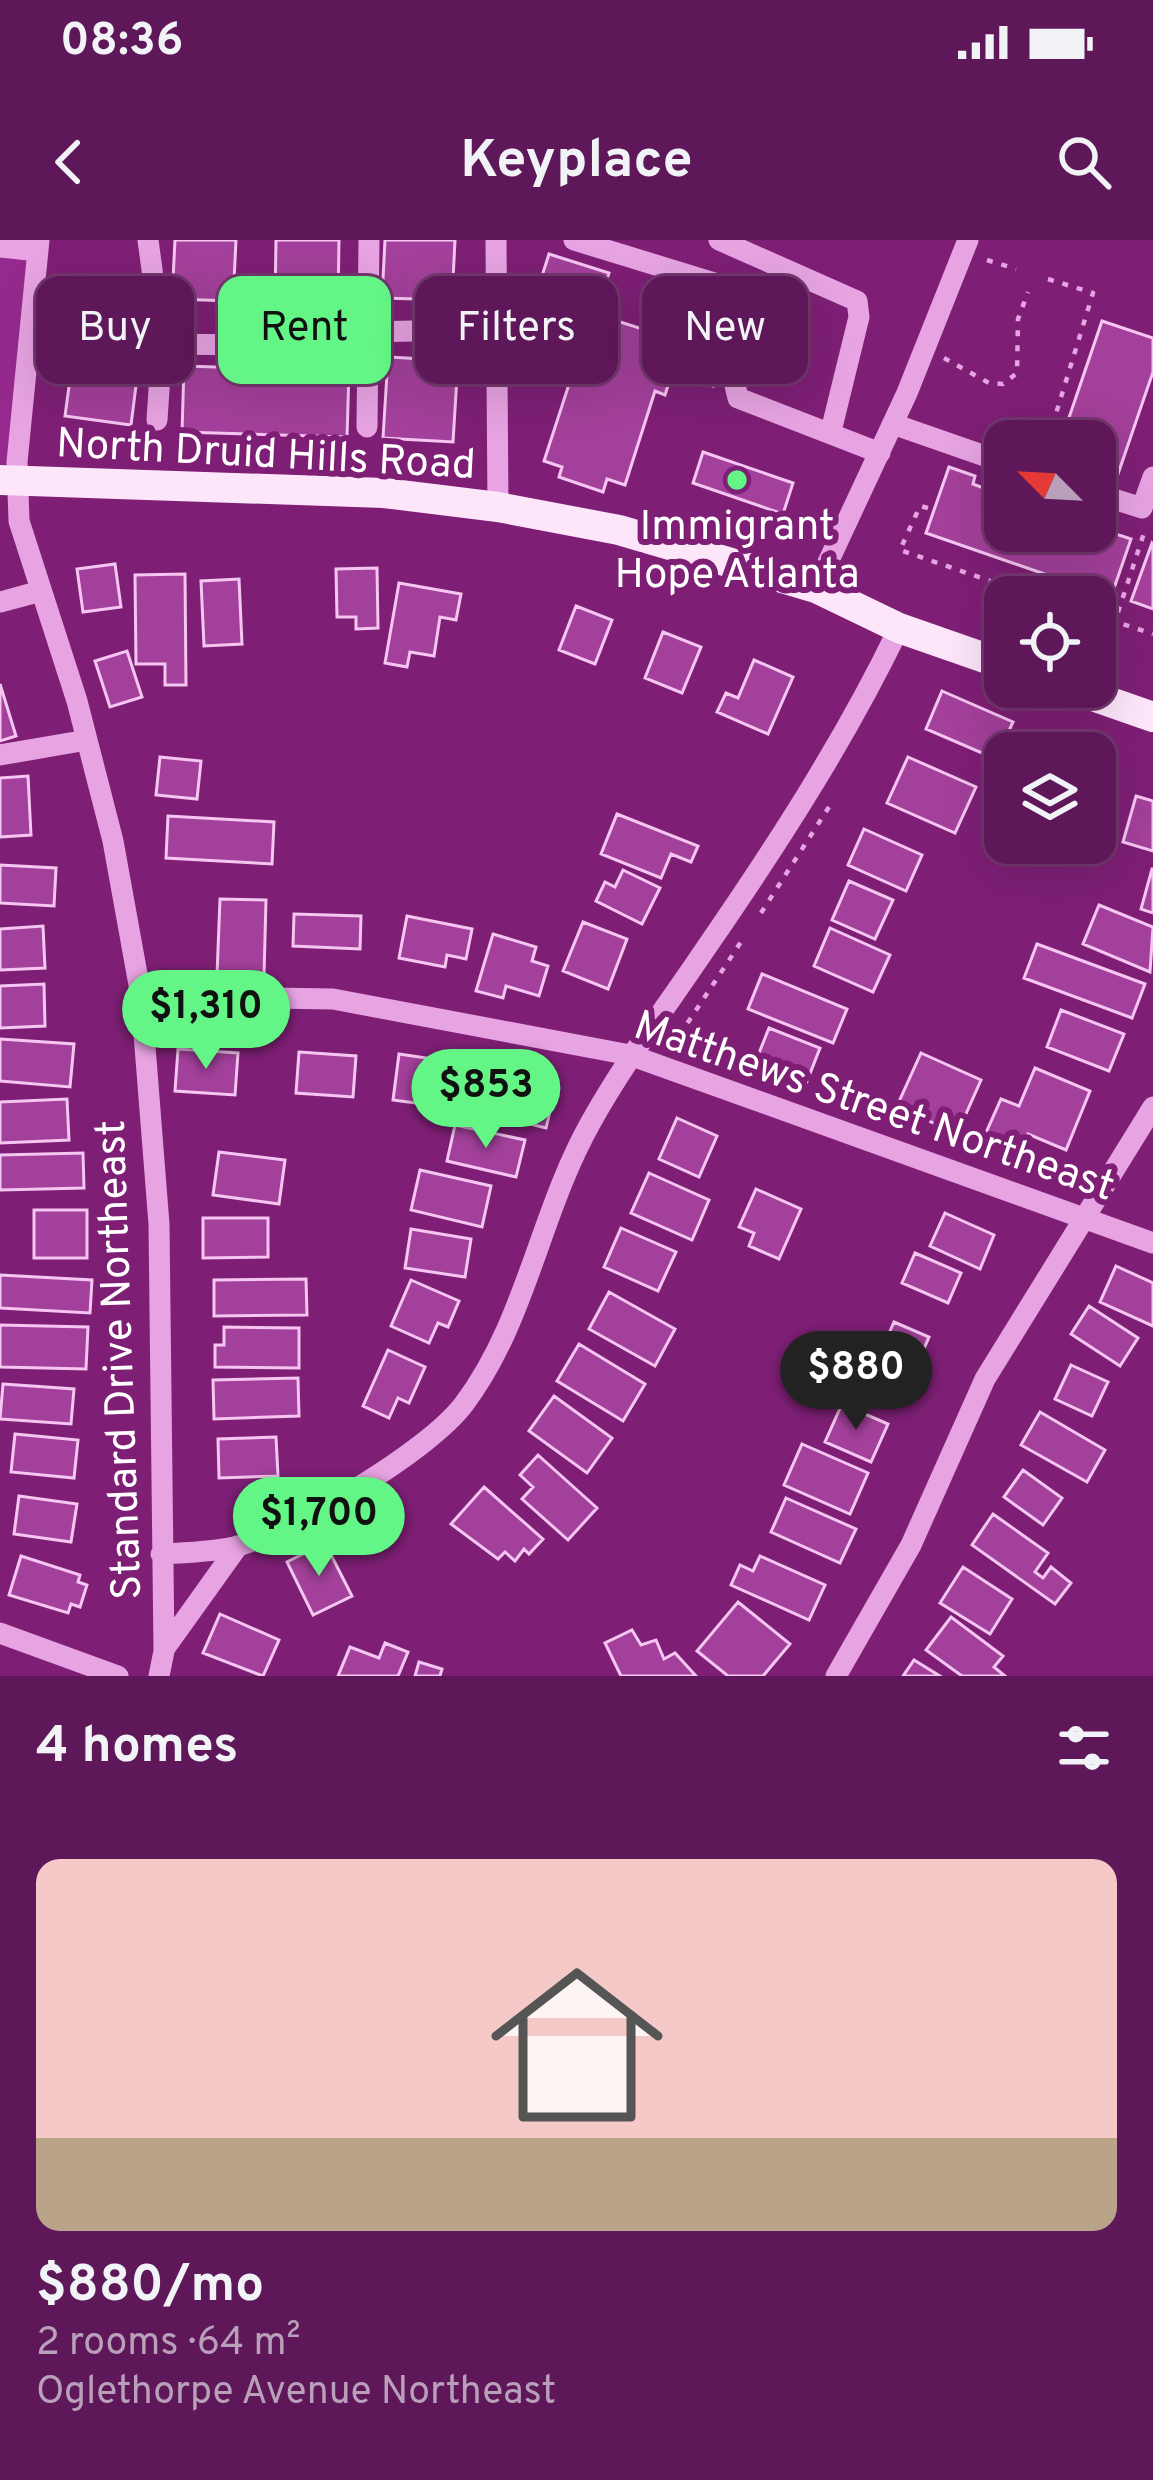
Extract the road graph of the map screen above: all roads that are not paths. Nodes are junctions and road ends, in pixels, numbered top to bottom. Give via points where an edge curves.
1 (148, 240) edge
2 (369, 240) edge
3 (496, 240) edge
4 (574, 240) edge
5 (718, 240) edge
6 (968, 240) edge
7 (38, 245) edge
8 (0, 247) edge
9 (153, 276) edge
10 (369, 276) edge
11 (497, 276) edge
12 (160, 384) edge
13 (368, 384) edge
14 (498, 384) edge
15 (0, 409) edge
16 (24, 411) junction
17 (157, 420) dead end
18 (893, 424) junction
19 (367, 428) dead end
20 (831, 431) junction
21 (880, 453) junction
22 (984, 456) edge
23 (1153, 477) edge
24 (9, 481) edge
25 (1116, 501) edge
26 (498, 507) junction
27 (1148, 514) edge
28 (816, 588) junction
29 (41, 591) junction
30 (0, 602) edge
31 (899, 628) junction
32 (984, 658) edge
33 (1116, 704) edge
34 (1153, 717) edge
35 (87, 740) junction
36 (0, 755) edge
37 (141, 996) junction
38 (630, 1055) junction
39 (1153, 1107) edge
40 (1086, 1221) junction
41 (1153, 1243) edge
42 (238, 1546) junction
43 (161, 1554) junction
44 (0, 1633) edge
45 (164, 1651) junction
46 (118, 1676) edge
47 (158, 1676) edge
48 (836, 1676) edge

1 - 9 street
2 - 10 street
3 - 11 street
4 - 20 street via 747,293 757,310 734,382 738,398
5 - 20 street via 857,302
6 - 18 street
7 - 8 street
7 - 16 street, Standard Drive Northeast
12 - 17 street
13 - 19 street
14 - 26 street
15 - 16 street
16 - 24 street, Standard Drive Northeast
18 - 21 street
18 - 22 street
20 - 21 street
21 - 28 street
23 - 27 street
24 - 26 main road, North Druid Hills Road via 384,493
24 - 29 street, Standard Drive Northeast
25 - 27 street
26 - 28 main road, North Druid Hills Road via 619,530
28 - 31 main road, North Druid Hills Road
29 - 30 street
29 - 35 street, Standard Drive Northeast
31 - 32 main road, North Druid Hills Road
31 - 38 street via 765,861
33 - 34 main road
35 - 36 street
35 - 37 street, Standard Drive Northeast
37 - 38 street, Matthews Street Northeast via 333,999
37 - 43 street, Standard Drive Northeast via 159,1224
38 - 40 street, Matthews Street Northeast
38 - 42 street via 587,1128 505,1334 464,1405 417,1453
39 - 40 street
40 - 41 street, Matthews Street Northeast
40 - 48 street via 985,1379 911,1545
42 - 43 street
42 - 45 street
43 - 45 street, Standard Drive Northeast
44 - 46 street
45 - 47 street, Standard Drive Northeast

